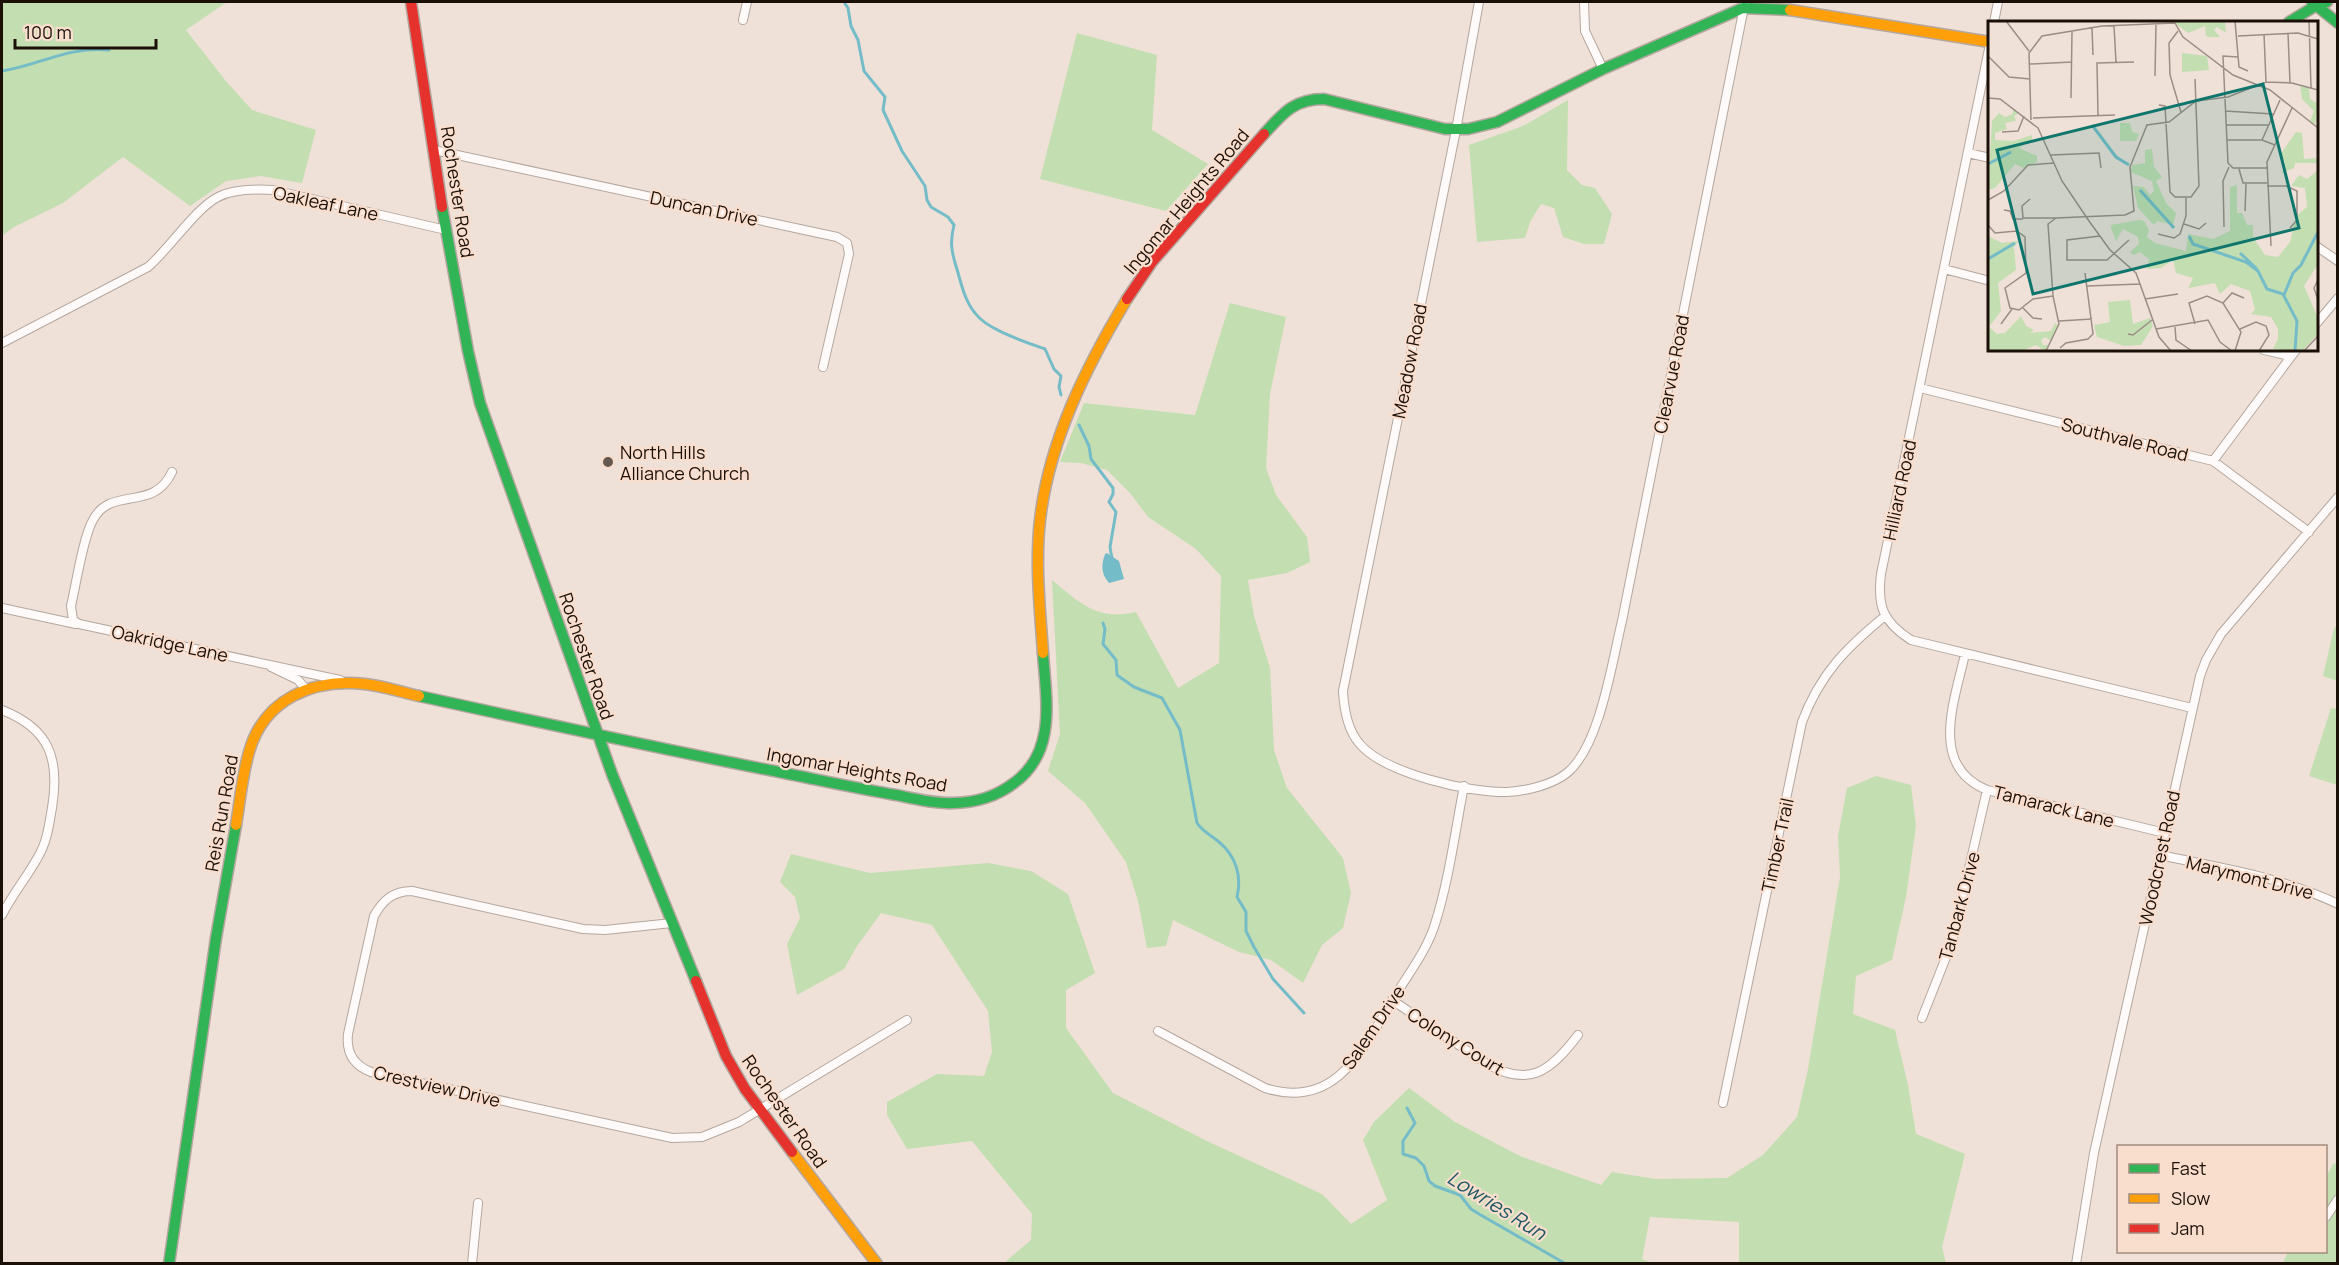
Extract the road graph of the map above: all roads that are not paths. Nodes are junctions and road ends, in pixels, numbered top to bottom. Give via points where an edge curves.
1 (411, 2) edge
2 (747, 2) edge
3 (1479, 2) edge
4 (1584, 2) edge
5 (1998, 2) edge
6 (2318, 3) edge
7 (1744, 5) edge
8 (743, 20) dead end
9 (1994, 21) edge
10 (2291, 21) edge
11 (2337, 23) edge
12 (1988, 43) edge
13 (1988, 48) edge
14 (1603, 69) junction
15 (1456, 130) junction
16 (434, 150) junction
17 (1968, 153) junction
18 (1988, 158) edge
19 (446, 230) junction
20 (2318, 247) edge
21 (2337, 261) edge
22 (1944, 269) junction
23 (1988, 281) edge
24 (2337, 298) edge
25 (2318, 322) edge
26 (2, 343) edge
27 (2274, 351) edge
28 (2293, 353) edge
29 (823, 367) dead end
30 (1920, 388) junction
31 (2213, 461) junction
32 (172, 472) dead end
33 (2337, 497) edge
34 (2309, 532) junction
35 (2, 608) edge
36 (1885, 616) junction
37 (79, 624) junction
38 (1965, 654) junction
39 (262, 662) junction
40 (350, 682) junction
41 (304, 688) junction
42 (2192, 708) junction
43 (2, 710) edge
44 (1347, 720) joint
45 (598, 735) junction
46 (1464, 786) junction
47 (1987, 790) junction
48 (2165, 833) junction
49 (2160, 855) junction
50 (2337, 904) edge
51 (2, 915) edge
52 (672, 922) junction
53 (1392, 1000) junction
54 (1922, 1018) dead end
55 (907, 1020) dead end
56 (1158, 1031) dead end
57 (1578, 1035) dead end
58 (1723, 1102) dead end
59 (760, 1108) junction
60 (2337, 1199) edge
61 (478, 1203) dead end
62 (2327, 1214) edge
63 (170, 1263) edge
64 (472, 1263) edge
65 (877, 1263) edge
66 (2076, 1263) edge

1 - 16 main road, Rochester Road
2 - 8 street
3 - 15 street, Meadow Road
4 - 14 street via 1585,31
5 - 9 street
6 - 10 main road
6 - 11 main road
7 - 12 main road, Ingomar Heights Road
7 - 14 main road, Ingomar Heights Road
7 - 46 street, Clearvue Road via 1622,621 1597,720 1582,757 1566,773 1546,783 1508,792
13 - 17 street, Hilliard Road
14 - 15 main road, Ingomar Heights Road via 1497,122
15 - 44 street, Meadow Road via 1344,678
15 - 45 main road, Ingomar Heights Road via 1324,99 1292,106 1138,282 1080,386 1048,471 1038,529 1046,728 1036,761 1012,785 981,800 937,802
16 - 19 main road, Rochester Road
16 - 29 street, Duncan Drive via 837,237 847,243 849,254
17 - 18 street
17 - 22 street, Hilliard Road
19 - 26 street, Oakleaf Lane via 273,190 227,193 204,208 148,267
19 - 45 main road, Rochester Road via 480,403
20 - 21 street
22 - 23 street
22 - 30 street, Hilliard Road
24 - 25 street
27 - 28 street
28 - 31 street
30 - 31 street, Southvale Road
30 - 36 street, Hilliard Road via 1881,574 1880,596
31 - 34 street, Southvale Road
32 - 37 street via 162,489 154,494 117,500 93,519 71,606 73,620
33 - 34 street, Woodcrest Road
34 - 42 street, Woodcrest Road via 2221,634 2203,668
35 - 37 street, Oakridge Lane
36 - 38 street via 1911,640
36 - 58 street, Timber Trail via 1832,664 1802,722
37 - 39 street, Oakridge Lane
38 - 42 street
38 - 47 street, Tamarack Lane via 1950,720 1950,743 1962,773
39 - 40 street, Oakridge Lane
39 - 41 street, Oakridge Lane via 298,680
40 - 41 main road, Reis Run Road
40 - 45 main road, Reis Run Road
41 - 63 main road, Reis Run Road via 267,715 249,752 216,938
42 - 48 street, Woodcrest Road
43 - 51 street via 16,715 39,733 55,767 44,844
44 - 46 street, Clearvue Road via 1358,742 1378,759 1417,776
45 - 52 main road, Rochester Road
46 - 53 street, Salem Drive via 1434,926
47 - 48 street, Tamarack Lane
47 - 54 street, Tanbark Drive via 1952,942
48 - 49 street, Woodcrest Road
49 - 50 street, Marymont Drive via 2299,887
49 - 66 street, Woodcrest Road via 2094,1153
52 - 59 main road, Rochester Road via 726,1056
52 - 59 street, Crestview Drive via 583,929 412,891 397,893 384,900 374,916 348,1034 350,1054 371,1072 672,1138 714,1133
53 - 56 street, Salem Drive via 1341,1075 1310,1092 1295,1095 1265,1088
53 - 57 street, Colony Court via 1497,1071 1510,1075 1545,1070 1556,1063
55 - 59 street, Crestview Drive
59 - 65 main road, Rochester Road
60 - 62 street
61 - 64 street

